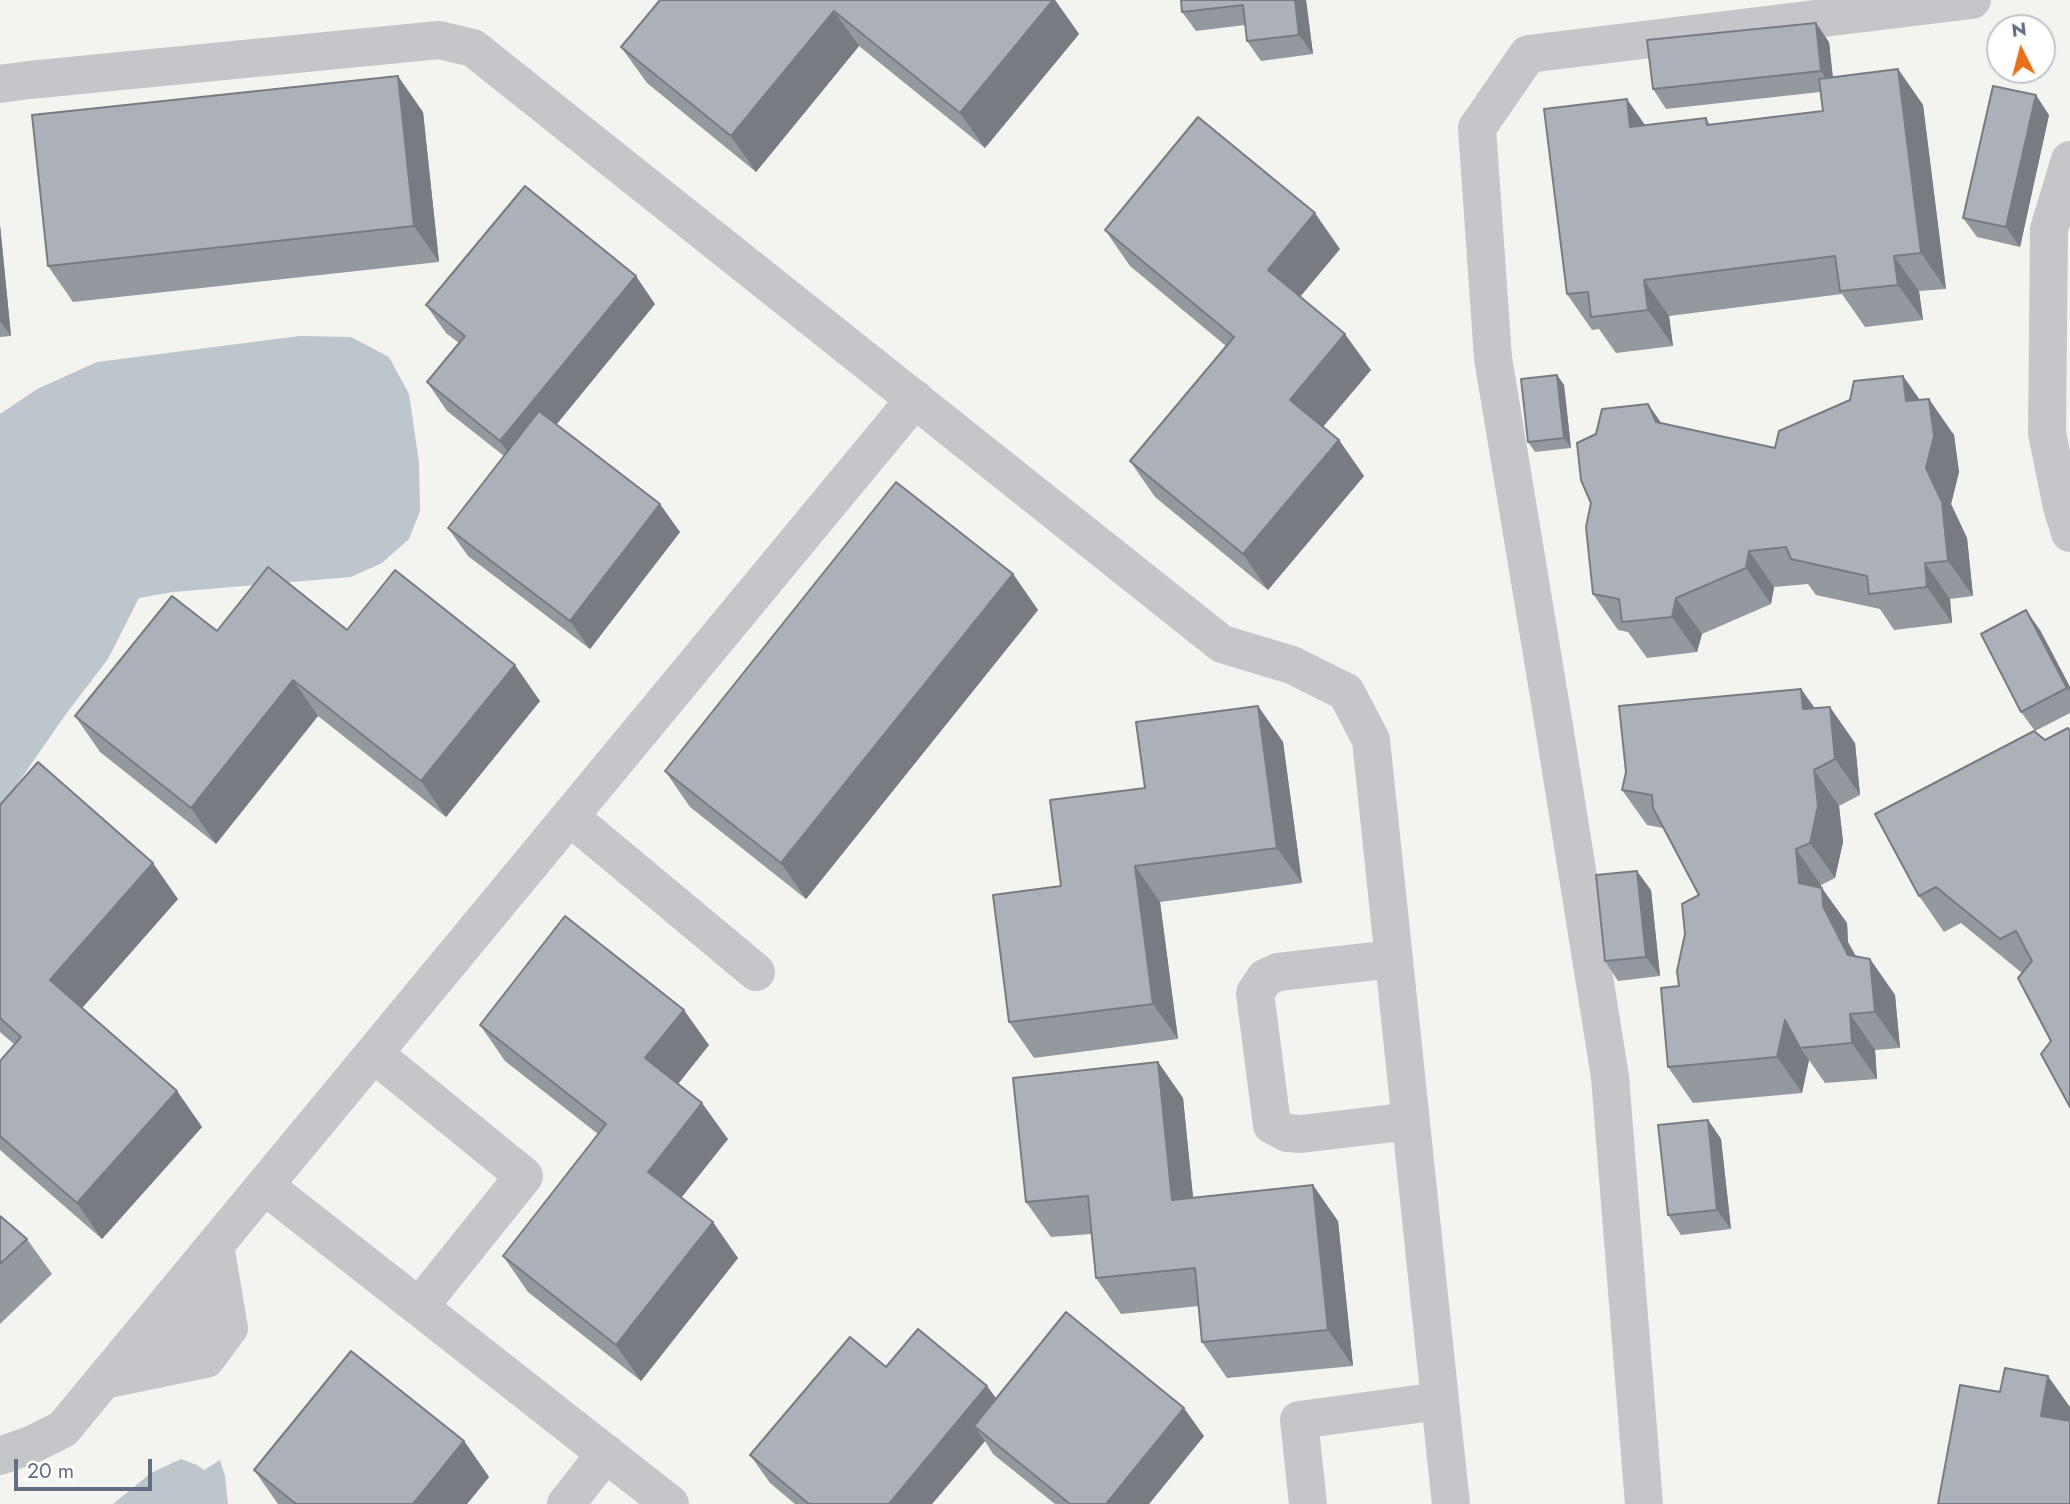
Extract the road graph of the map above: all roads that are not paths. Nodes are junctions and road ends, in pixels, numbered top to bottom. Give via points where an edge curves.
1 (1972, 0) edge
2 (0, 84) edge
3 (2070, 160) edge
4 (915, 399) junction
5 (2070, 533) edge
6 (570, 817) junction
7 (1394, 959) junction
8 (756, 972) dead end
9 (374, 1054) junction
10 (1411, 1121) junction
11 (265, 1186) junction
12 (215, 1247) junction
13 (419, 1307) junction
14 (104, 1380) junction
15 (1440, 1401) junction
16 (606, 1453) junction
17 (0, 1456) edge
18 (566, 1504) edge
19 (670, 1504) edge
20 (1308, 1504) edge
21 (1451, 1504) edge
22 (1644, 1504) edge

1 - 22 lane via 1528,54 1477,128 1493,358 1610,1077
2 - 4 lane via 439,40 473,48
3 - 5 lane via 2049,229 2047,433
4 - 6 lane
4 - 7 lane via 1222,644 1292,665 1346,692 1371,740
6 - 8 lane
6 - 9 lane
7 - 10 lane
7 - 10 lane via 1278,972 1265,978 1255,993 1272,1125 1301,1134
9 - 11 lane
9 - 13 lane via 524,1176
10 - 15 lane
11 - 12 lane
11 - 13 lane
12 - 14 lane
12 - 14 lane via 229,1328 206,1359
13 - 16 lane
14 - 17 lane via 63,1429
15 - 20 lane via 1299,1420
15 - 21 lane
16 - 18 lane
16 - 19 lane

